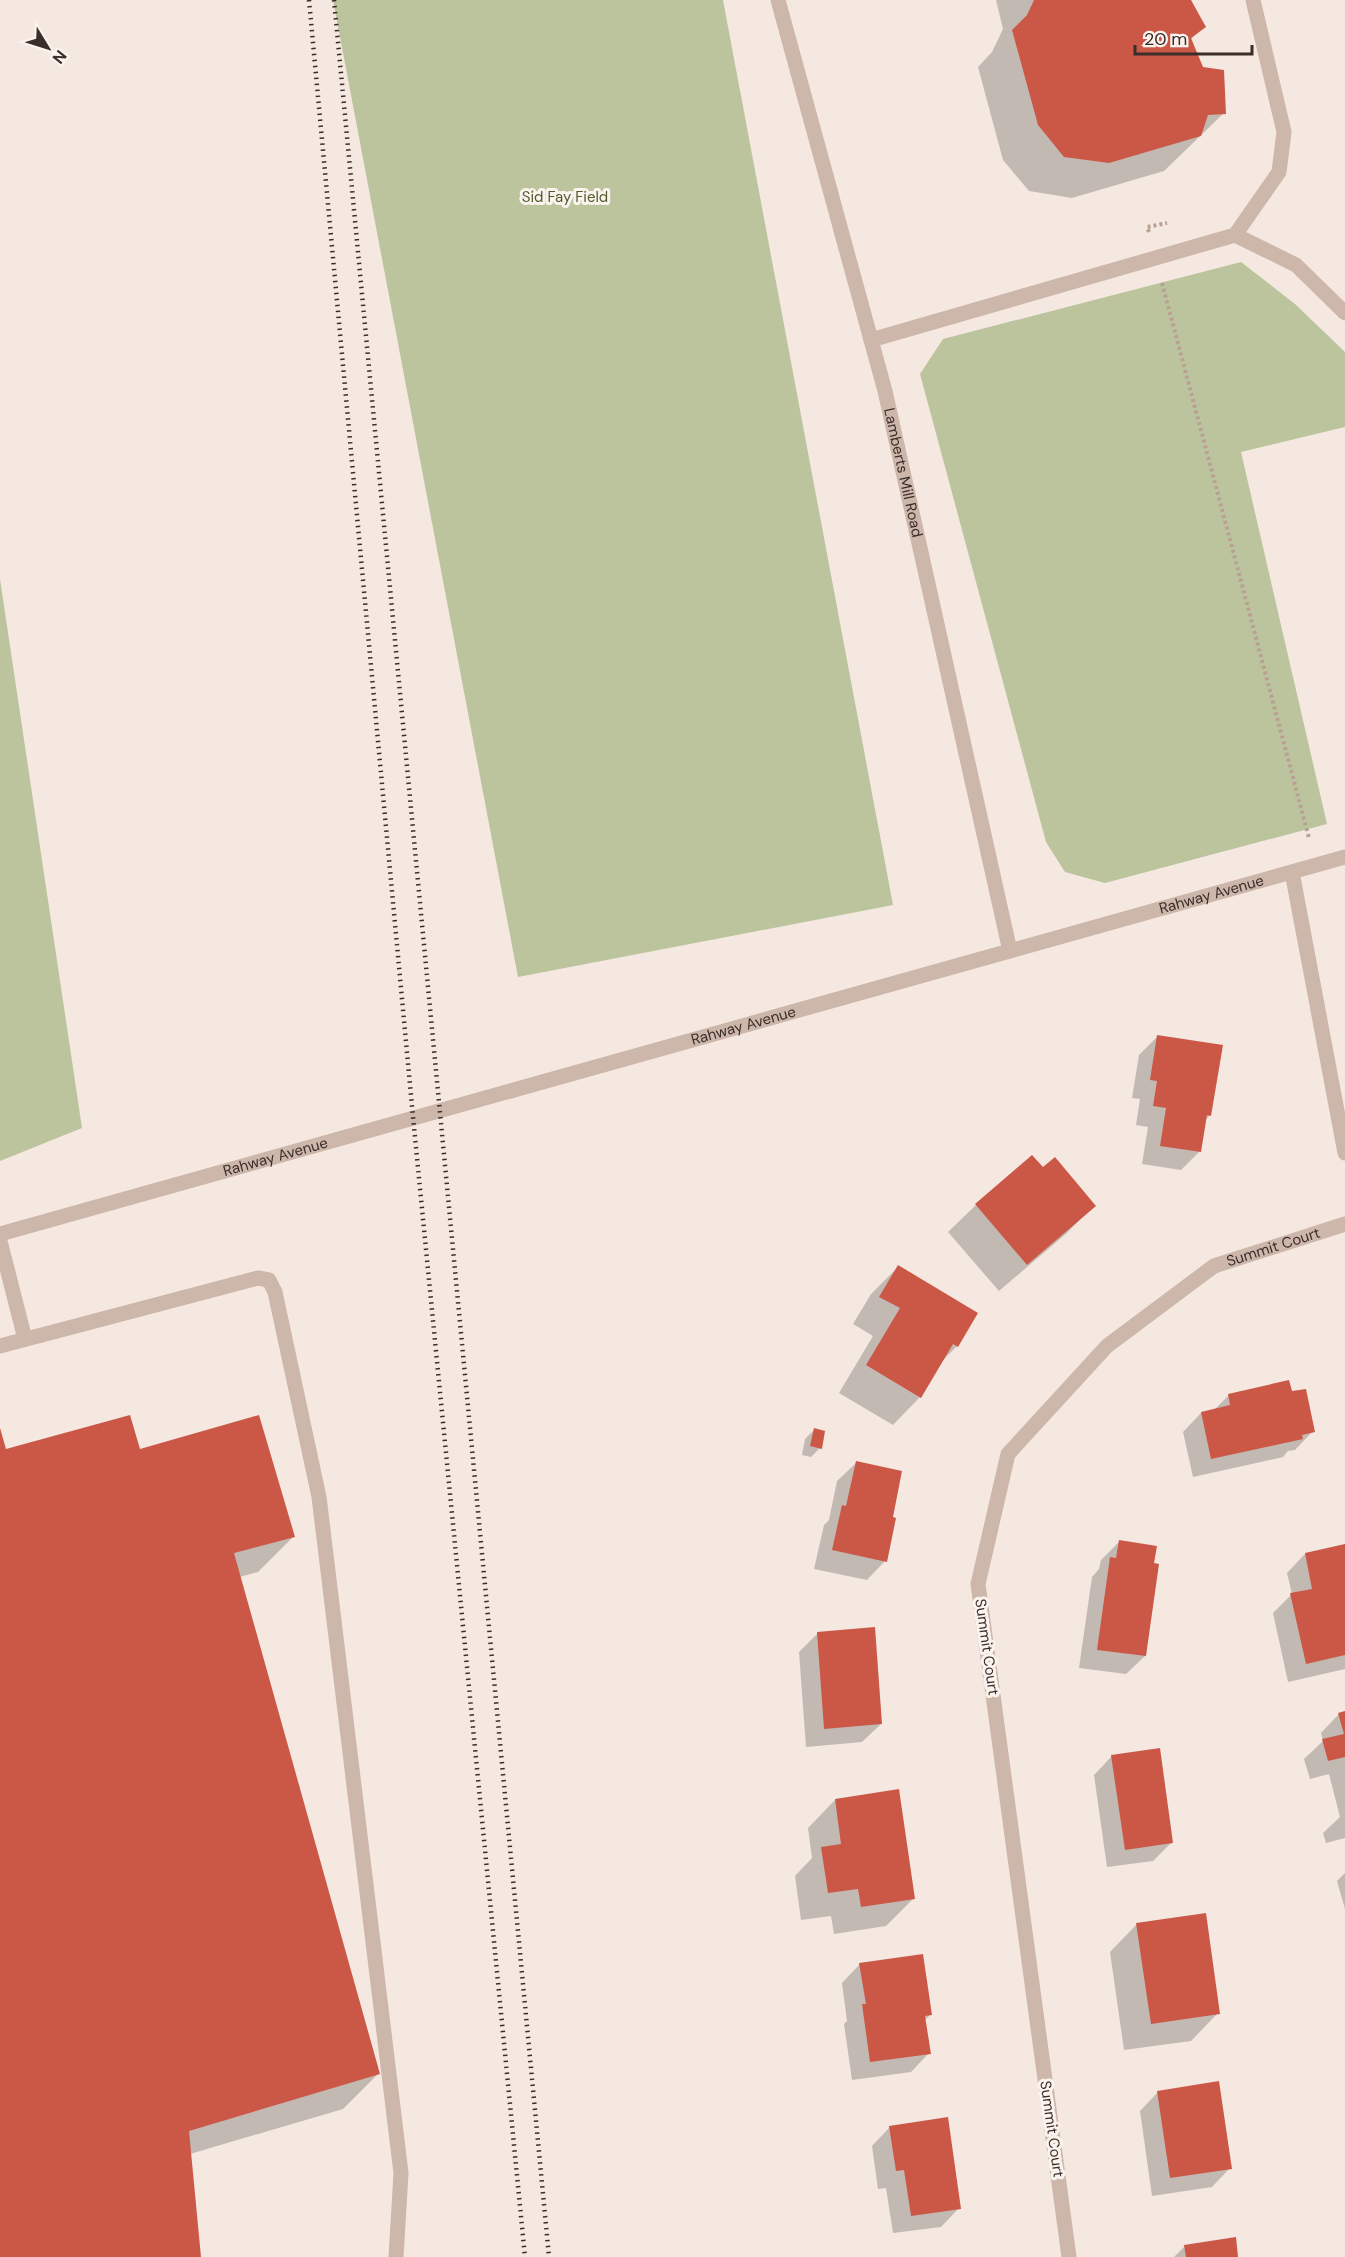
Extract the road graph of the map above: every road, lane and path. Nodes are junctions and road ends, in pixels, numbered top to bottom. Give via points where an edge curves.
1 (778, 0) edge
2 (1253, 0) edge
3 (1170, 222) dead end
4 (1235, 235) junction
5 (1155, 258) junction
6 (1345, 313) edge
7 (871, 340) junction
8 (1345, 857) edge
9 (1316, 865) junction
10 (1292, 872) junction
11 (1010, 951) junction
12 (1345, 1153) edge
13 (1345, 1224) edge
14 (0, 1234) edge
15 (0, 1241) edge
16 (25, 1339) junction
17 (0, 1346) edge
18 (396, 2257) edge
19 (1069, 2257) edge

1 - 7 street, Lamberts Mill Road
2 - 4 street via 1284,132 1279,172
3 - 5 path via 1147,227
4 - 5 street
4 - 6 street via 1296,265
5 - 7 street
5 - 9 path
7 - 11 street, Lamberts Mill Road
8 - 9 street, Rahway Avenue
9 - 10 street, Rahway Avenue
10 - 11 street, Rahway Avenue
10 - 12 street
11 - 14 street, Rahway Avenue
13 - 19 street, Summit Court via 1214,1266 1107,1346 1008,1454 978,1584
15 - 16 street
16 - 17 street
16 - 18 street via 258,1278 269,1280 275,1292 321,1509 401,2173

